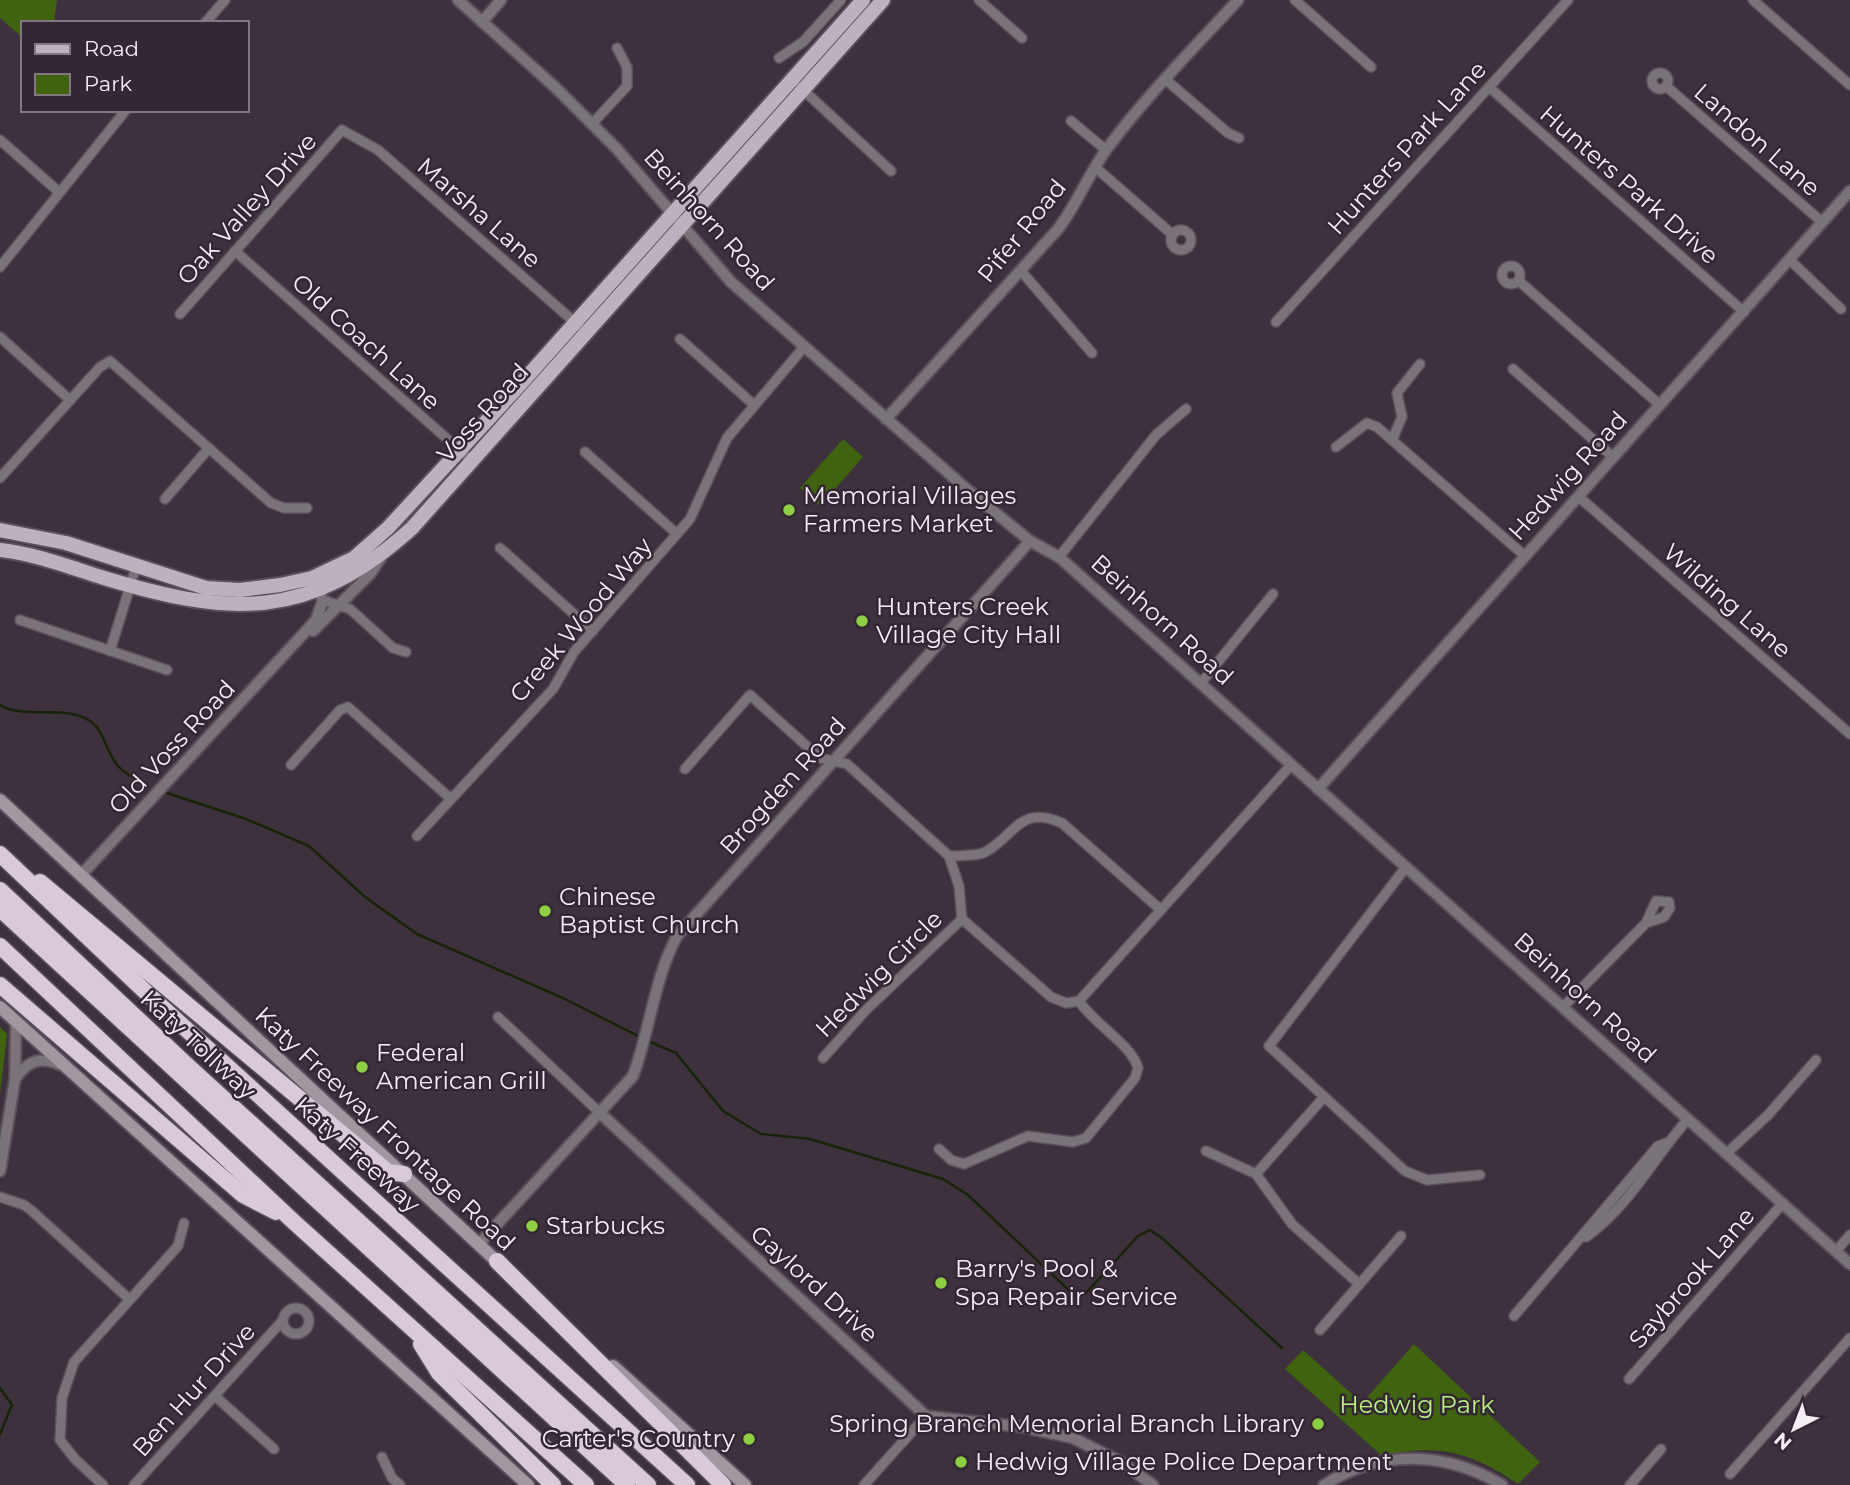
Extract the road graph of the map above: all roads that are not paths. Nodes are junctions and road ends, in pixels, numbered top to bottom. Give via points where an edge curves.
1 (225, 0) edge
2 (458, 0) edge
3 (501, 0) edge
4 (841, 0) edge
5 (863, 0) edge
6 (883, 0) edge
7 (979, 0) edge
8 (1238, 0) edge
9 (1295, 0) edge
10 (1568, 0) edge
11 (1753, 0) edge
12 (207, 21) edge
13 (482, 22) junction
14 (1022, 38) dead end
15 (617, 48) dead end
16 (779, 58) dead end
17 (1370, 67) dead end
18 (1166, 79) junction
19 (796, 84) junction
20 (1850, 85) edge
21 (1666, 86) dead end
22 (1489, 87) junction
23 (124, 112) edge
24 (1071, 121) dead end
25 (592, 124) junction
26 (342, 131) joint
27 (1239, 138) dead end
28 (0, 140) edge
29 (1106, 150) junction
30 (1095, 167) junction
31 (891, 171) dead end
32 (1850, 191) edge
33 (59, 192) junction
34 (676, 220) junction
35 (1822, 222) junction
36 (1173, 234) dead end
37 (235, 251) junction
38 (1790, 260) junction
39 (0, 267) edge
40 (1021, 271) junction
41 (1519, 281) dead end
42 (1841, 309) dead end
43 (1744, 312) junction
44 (180, 314) dead end
45 (1276, 322) dead end
46 (581, 327) junction
47 (0, 337) edge
48 (680, 340) dead end
49 (804, 347) junction
50 (1091, 353) dead end
51 (1420, 364) dead end
52 (1513, 369) dead end
53 (70, 400) junction
54 (753, 404) junction
55 (1660, 405) junction
56 (1185, 409) dead end
57 (886, 419) junction
58 (1392, 440) junction
59 (1336, 447) dead end
60 (209, 448) junction
61 (585, 452) dead end
62 (465, 455) junction
63 (1613, 457) junction
64 (0, 478) edge
65 (1579, 497) junction
66 (164, 499) dead end
67 (307, 508) dead end
68 (0, 530) edge
69 (677, 534) junction
70 (1030, 541) junction
71 (500, 548) dead end
72 (0, 550) edge
73 (384, 553) junction
74 (1059, 556) junction
75 (1525, 556) junction
76 (136, 567) junction
77 (130, 586) junction
78 (318, 590) junction
79 (1273, 594) dead end
80 (341, 605) junction
81 (20, 620) dead end
82 (593, 631) junction
83 (292, 649) junction
84 (110, 651) junction
85 (406, 652) dead end
86 (167, 670) dead end
87 (1201, 683) junction
88 (1850, 734) edge
89 (834, 760) junction
90 (291, 765) dead end
91 (1291, 765) junction
92 (685, 769) dead end
93 (1318, 789) junction
94 (450, 799) junction
95 (0, 800) edge
96 (418, 836) dead end
97 (0, 853) edge
98 (949, 856) junction
99 (1406, 867) junction
100 (82, 874) junction
101 (0, 890) edge
102 (0, 909) edge
103 (1161, 911) junction
104 (962, 919) junction
105 (1646, 923) dead end
106 (0, 946) edge
107 (0, 985) edge
108 (1079, 1001) junction
109 (0, 1007) edge
110 (1563, 1007) junction
111 (498, 1017) dead end
112 (16, 1023) junction
113 (823, 1058) dead end
114 (1816, 1060) dead end
115 (61, 1065) junction
116 (15, 1079) junction
117 (1324, 1097) junction
118 (599, 1112) junction
119 (1688, 1119) junction
120 (939, 1149) dead end
121 (1206, 1151) dead end
122 (1727, 1153) junction
123 (0, 1171) edge
124 (404, 1174) junction
125 (1256, 1174) junction
126 (1480, 1175) dead end
127 (0, 1197) edge
128 (1783, 1203) junction
129 (184, 1223) dead end
130 (295, 1223) junction
131 (1401, 1236) dead end
132 (1850, 1236) edge
133 (479, 1244) junction
134 (1836, 1251) junction
135 (496, 1261) junction
136 (1850, 1264) edge
137 (1359, 1284) junction
138 (128, 1298) junction
139 (1514, 1316) dead end
140 (283, 1320) dead end
141 (413, 1329) junction
142 (1320, 1330) dead end
143 (1850, 1338) edge
144 (1629, 1379) dead end
145 (215, 1396) junction
146 (926, 1416) junction
147 (274, 1449) dead end
148 (1661, 1449) dead end
149 (382, 1457) dead end
150 (1730, 1474) dead end
151 (103, 1485) edge
152 (134, 1485) edge
153 (400, 1485) edge
154 (528, 1485) edge
155 (553, 1485) edge
156 (586, 1485) edge
157 (627, 1485) edge
158 (648, 1485) edge
159 (687, 1485) edge
160 (723, 1485) edge
161 (745, 1485) edge
162 (864, 1485) edge
163 (1153, 1485) edge
164 (1324, 1485) edge
165 (1502, 1485) edge
166 (1630, 1485) edge

1 - 12 street
2 - 13 street, Beinhorn Road
3 - 13 street
4 - 16 street via 803,42
5 - 19 main road, Voss Road
6 - 19 main road, Voss Road
7 - 14 street
8 - 18 street, Pifer Road
9 - 17 street
10 - 22 street, Hunters Park Lane
11 - 20 street
13 - 25 street, Beinhorn Road
15 - 25 street via 627,67 627,86
18 - 27 street
18 - 29 street, Pifer Road
19 - 31 street
19 - 34 main road, Voss Road
21 - 35 street, Landon Lane
22 - 43 street, Hunters Park Drive
22 - 45 street, Hunters Park Lane
23 - 33 street
24 - 29 street
25 - 34 street, Beinhorn Road
26 - 37 street, Oak Valley Drive
26 - 46 street, Marsha Lane via 378,150
28 - 33 street
29 - 30 street, Pifer Road
30 - 36 street
30 - 40 street, Pifer Road via 1075,207
32 - 35 street, Hedwig Road
33 - 39 street
34 - 46 main road, Voss Road
34 - 49 street, Beinhorn Road via 731,282
35 - 38 street, Hedwig Road
37 - 44 street, Oak Valley Drive
37 - 62 street, Old Coach Lane
38 - 42 street
38 - 43 street, Hedwig Road
40 - 50 street
40 - 57 street, Pifer Road
41 - 55 street
43 - 55 street, Hedwig Road
46 - 62 main road, Voss Road
47 - 53 street
48 - 54 street
49 - 54 street, Creek Wood Way
49 - 57 street, Beinhorn Road
51 - 58 street via 1397,393 1402,417
52 - 63 street
53 - 60 street via 109,361
53 - 64 street
54 - 69 street, Creek Wood Way via 727,438 699,501
55 - 63 street, Hedwig Road
56 - 74 street via 1156,435
57 - 70 street, Beinhorn Road
58 - 59 street via 1367,423
58 - 75 street
60 - 66 street
60 - 67 street via 271,503
61 - 69 street
62 - 73 main road, Voss Road via 412,528
62 - 78 main road, Voss Road
63 - 65 street, Hedwig Road
65 - 75 street, Hedwig Road
65 - 88 street, Wilding Lane
68 - 76 main road, Voss Road via 66,543
69 - 82 street, Creek Wood Way
70 - 74 street, Beinhorn Road
70 - 89 street, Brogden Road
71 - 82 street
72 - 77 main road, Voss Road via 48,559
73 - 78 main road, Voss Road
73 - 80 street, Old Voss Road
74 - 87 street, Beinhorn Road
75 - 93 street, Hedwig Road
76 - 77 street
76 - 78 main road, Voss Road via 206,588
77 - 78 main road, Voss Road via 184,600 244,606 271,604
77 - 84 street
78 - 80 street
78 - 83 street, Old Voss Road via 316,620
79 - 87 street
80 - 83 street, Old Voss Road
80 - 85 street via 393,648
81 - 84 street
82 - 94 street, Creek Wood Way via 553,688
83 - 100 street, Old Voss Road
84 - 86 street
87 - 91 street, Beinhorn Road
89 - 92 street via 820,758 750,695
89 - 98 street via 847,764
89 - 118 street, Brogden Road via 677,936 664,960 633,1076
90 - 94 street via 340,710 348,707
91 - 93 street, Beinhorn Road
91 - 103 street
93 - 99 street, Beinhorn Road
94 - 96 street, Creek Wood Way
95 - 100 main road, Katy Freeway Frontage Road
97 - 124 highway via 65,899 388,1172
97 - 159 highway, Katy Freeway via 162,1007
98 - 103 street via 985,853 1018,823 1041,816 1052,818
98 - 104 street, Hedwig Circle via 959,886
99 - 110 street, Beinhorn Road
99 - 117 street via 1269,1046
100 - 124 main road, Katy Freeway Frontage Road
101 - 158 highway, Katy Tollway
102 - 157 highway, Katy Tollway
103 - 108 street
104 - 108 street, Hedwig Circle via 1051,997 1066,1003
104 - 113 street, Hedwig Circle via 865,1011
105 - 110 street
106 - 130 highway
107 - 130 highway via 243,1195
108 - 120 street via 1138,1068 1090,1135 1073,1142 1028,1136 964,1164
109 - 112 main road
110 - 119 street, Beinhorn Road
111 - 118 street, Gaylord Drive
112 - 115 main road
112 - 116 street
114 - 122 street
115 - 116 street via 41,1059 31,1062
115 - 154 main road
116 - 123 street
117 - 125 street
117 - 126 street via 1405,1171 1427,1180
118 - 133 street, Brogden Road
118 - 146 street, Gaylord Drive
119 - 122 street, Beinhorn Road
119 - 139 street via 1658,1146
121 - 125 street
122 - 128 street, Beinhorn Road
124 - 133 main road, Katy Freeway Frontage Road
125 - 137 street via 1292,1224
127 - 138 street via 32,1211
128 - 134 street, Beinhorn Road
128 - 144 street, Saybrook Lane
129 - 138 street via 177,1246
130 - 141 highway
131 - 137 street
132 - 134 street
133 - 135 main road, Katy Freeway Frontage Road
134 - 136 street, Beinhorn Road
135 - 160 highway
135 - 161 main road, Katy Freeway Frontage Road
137 - 142 street
138 - 151 street via 74,1362 62,1398 60,1440
140 - 145 street, Ben Hur Drive
141 - 155 highway via 439,1373
141 - 156 highway
143 - 150 street
145 - 147 street
145 - 152 street, Ben Hur Drive
146 - 162 street
146 - 163 street via 1073,1438 1121,1462
148 - 166 street
149 - 153 street
164 - 165 street via 1353,1470 1403,1457 1474,1469

